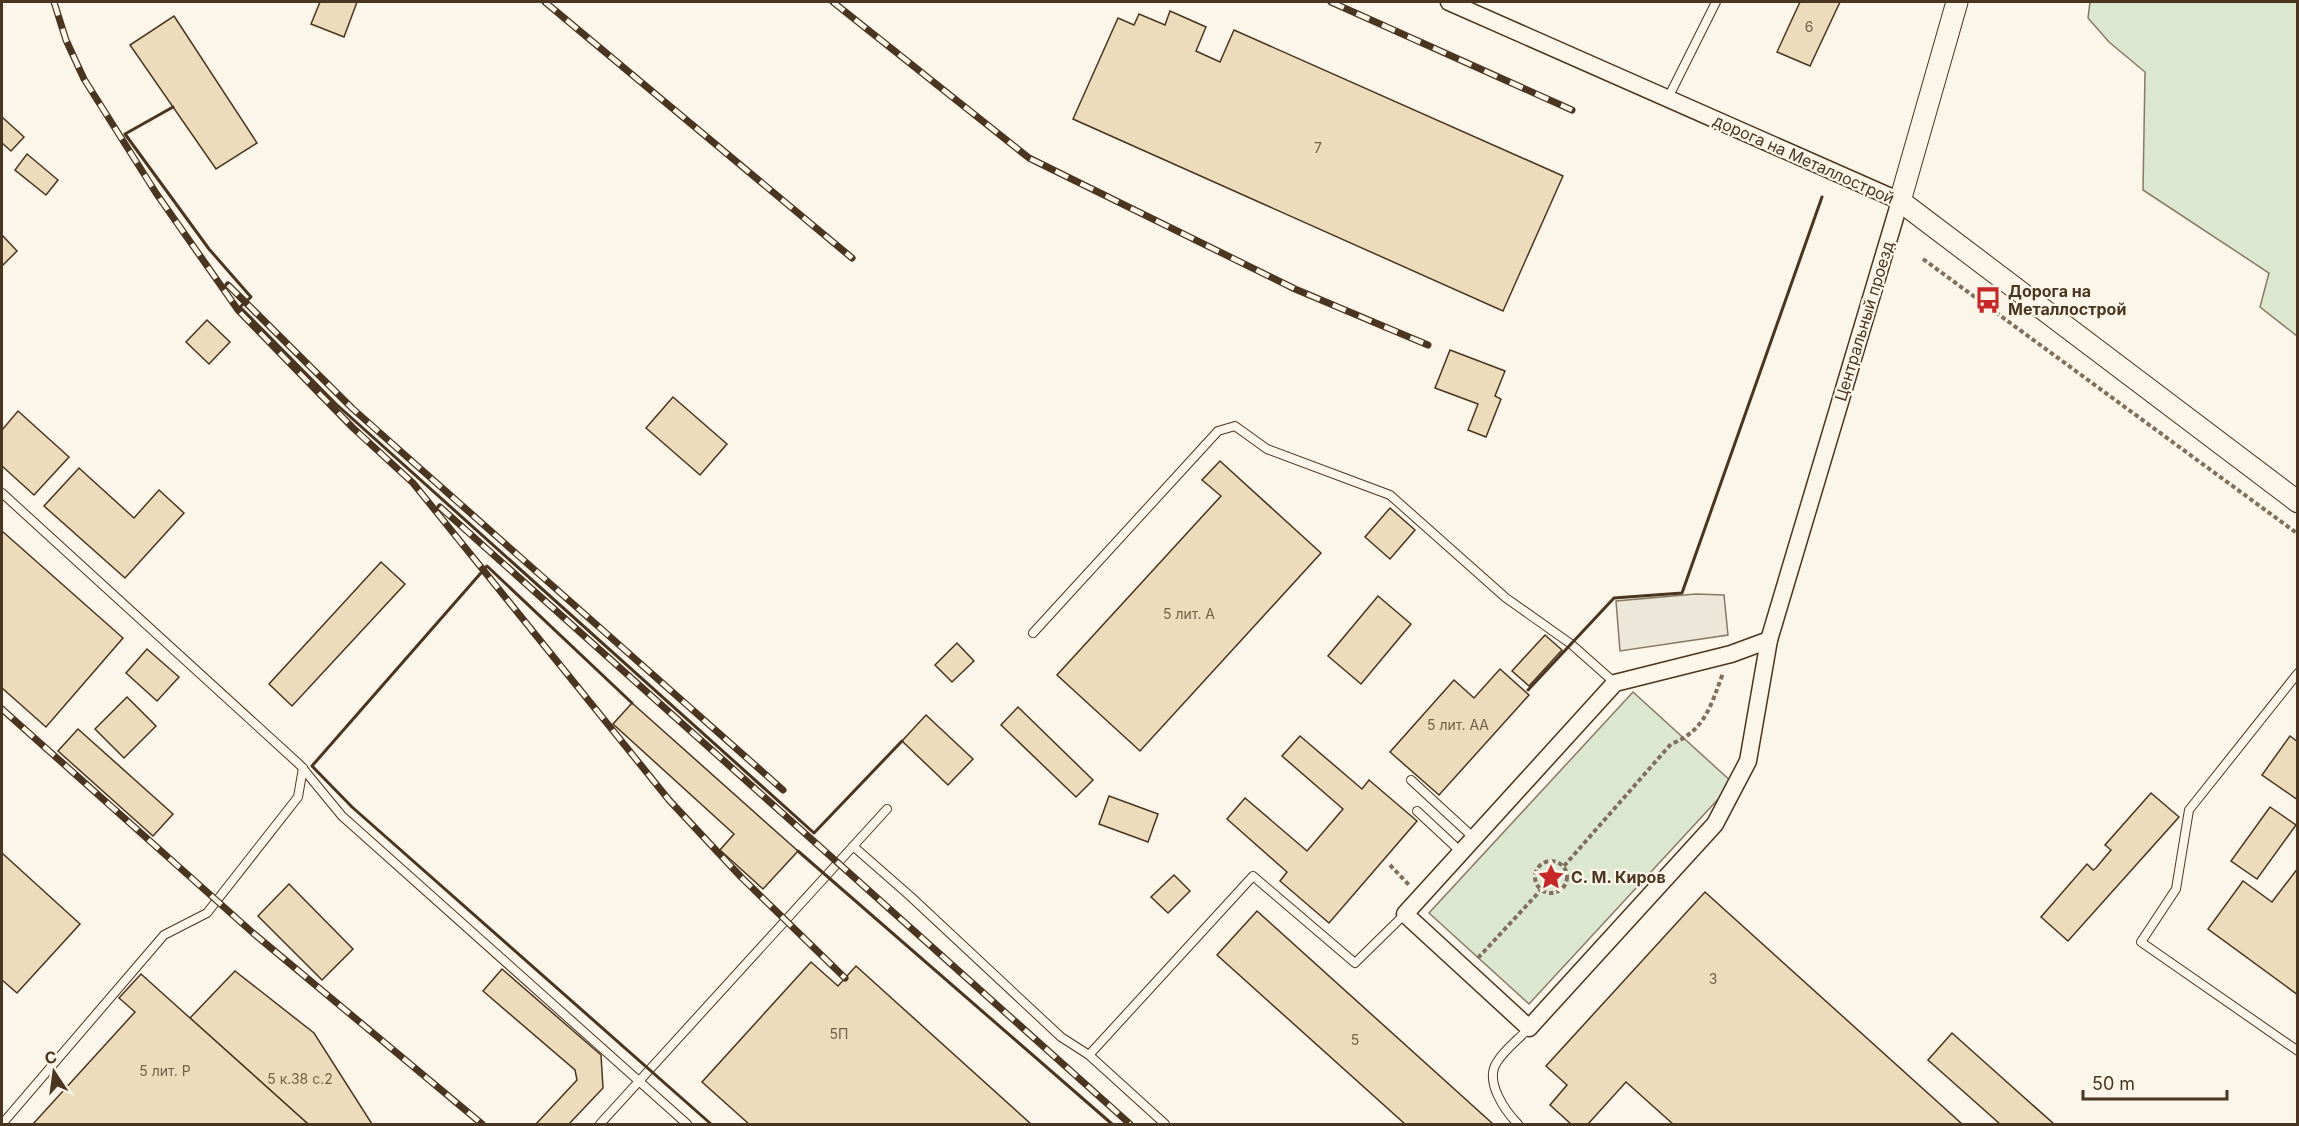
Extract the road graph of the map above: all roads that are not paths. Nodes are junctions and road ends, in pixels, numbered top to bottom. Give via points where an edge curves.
1 (1449, 2) edge
2 (1716, 2) edge
3 (1957, 2) edge
4 (1668, 98) junction
5 (1900, 201) junction
6 (2, 493) edge
7 (2298, 502) edge
8 (1033, 633) dead end
9 (1769, 640) junction
10 (2298, 673) edge
11 (1615, 683) junction
12 (303, 768) junction
13 (1412, 780) dead end
14 (887, 809) dead end
15 (1417, 811) dead end
16 (1474, 838) junction
17 (853, 846) junction
18 (1461, 852) junction
19 (1405, 914) junction
20 (1529, 1028) junction
21 (2298, 1051) edge
22 (1089, 1055) junction
23 (639, 1082) junction
24 (2, 1124) edge
25 (600, 1125) edge
26 (687, 1125) edge
27 (1165, 1125) edge
28 (1518, 1125) edge

1 - 4 street, дорога на Металлострой
2 - 4 lane
3 - 5 street, Центральный проезд
4 - 5 street, дорога на Металлострой
5 - 7 street, дорога на Металлострой
5 - 9 street, Центральный проезд
6 - 12 lane
8 - 11 lane via 1218,431 1235,426 1267,448 1390,495 1506,598 1571,644
9 - 11 street via 1731,654
9 - 20 street, Центральный проезд via 1748,761 1715,824
10 - 21 lane via 2189,810 2176,889 2141,942
11 - 16 street
12 - 23 lane via 342,816
12 - 24 lane via 298,797 207,913 164,935
13 - 16 lane
14 - 17 lane
15 - 18 lane
16 - 18 street
17 - 22 lane via 1060,1037
17 - 23 lane
18 - 19 street
19 - 20 street
19 - 22 lane via 1355,963 1253,876
20 - 28 lane via 1496,1063 1493,1080 1506,1112
22 - 27 lane
23 - 25 lane
23 - 26 lane

